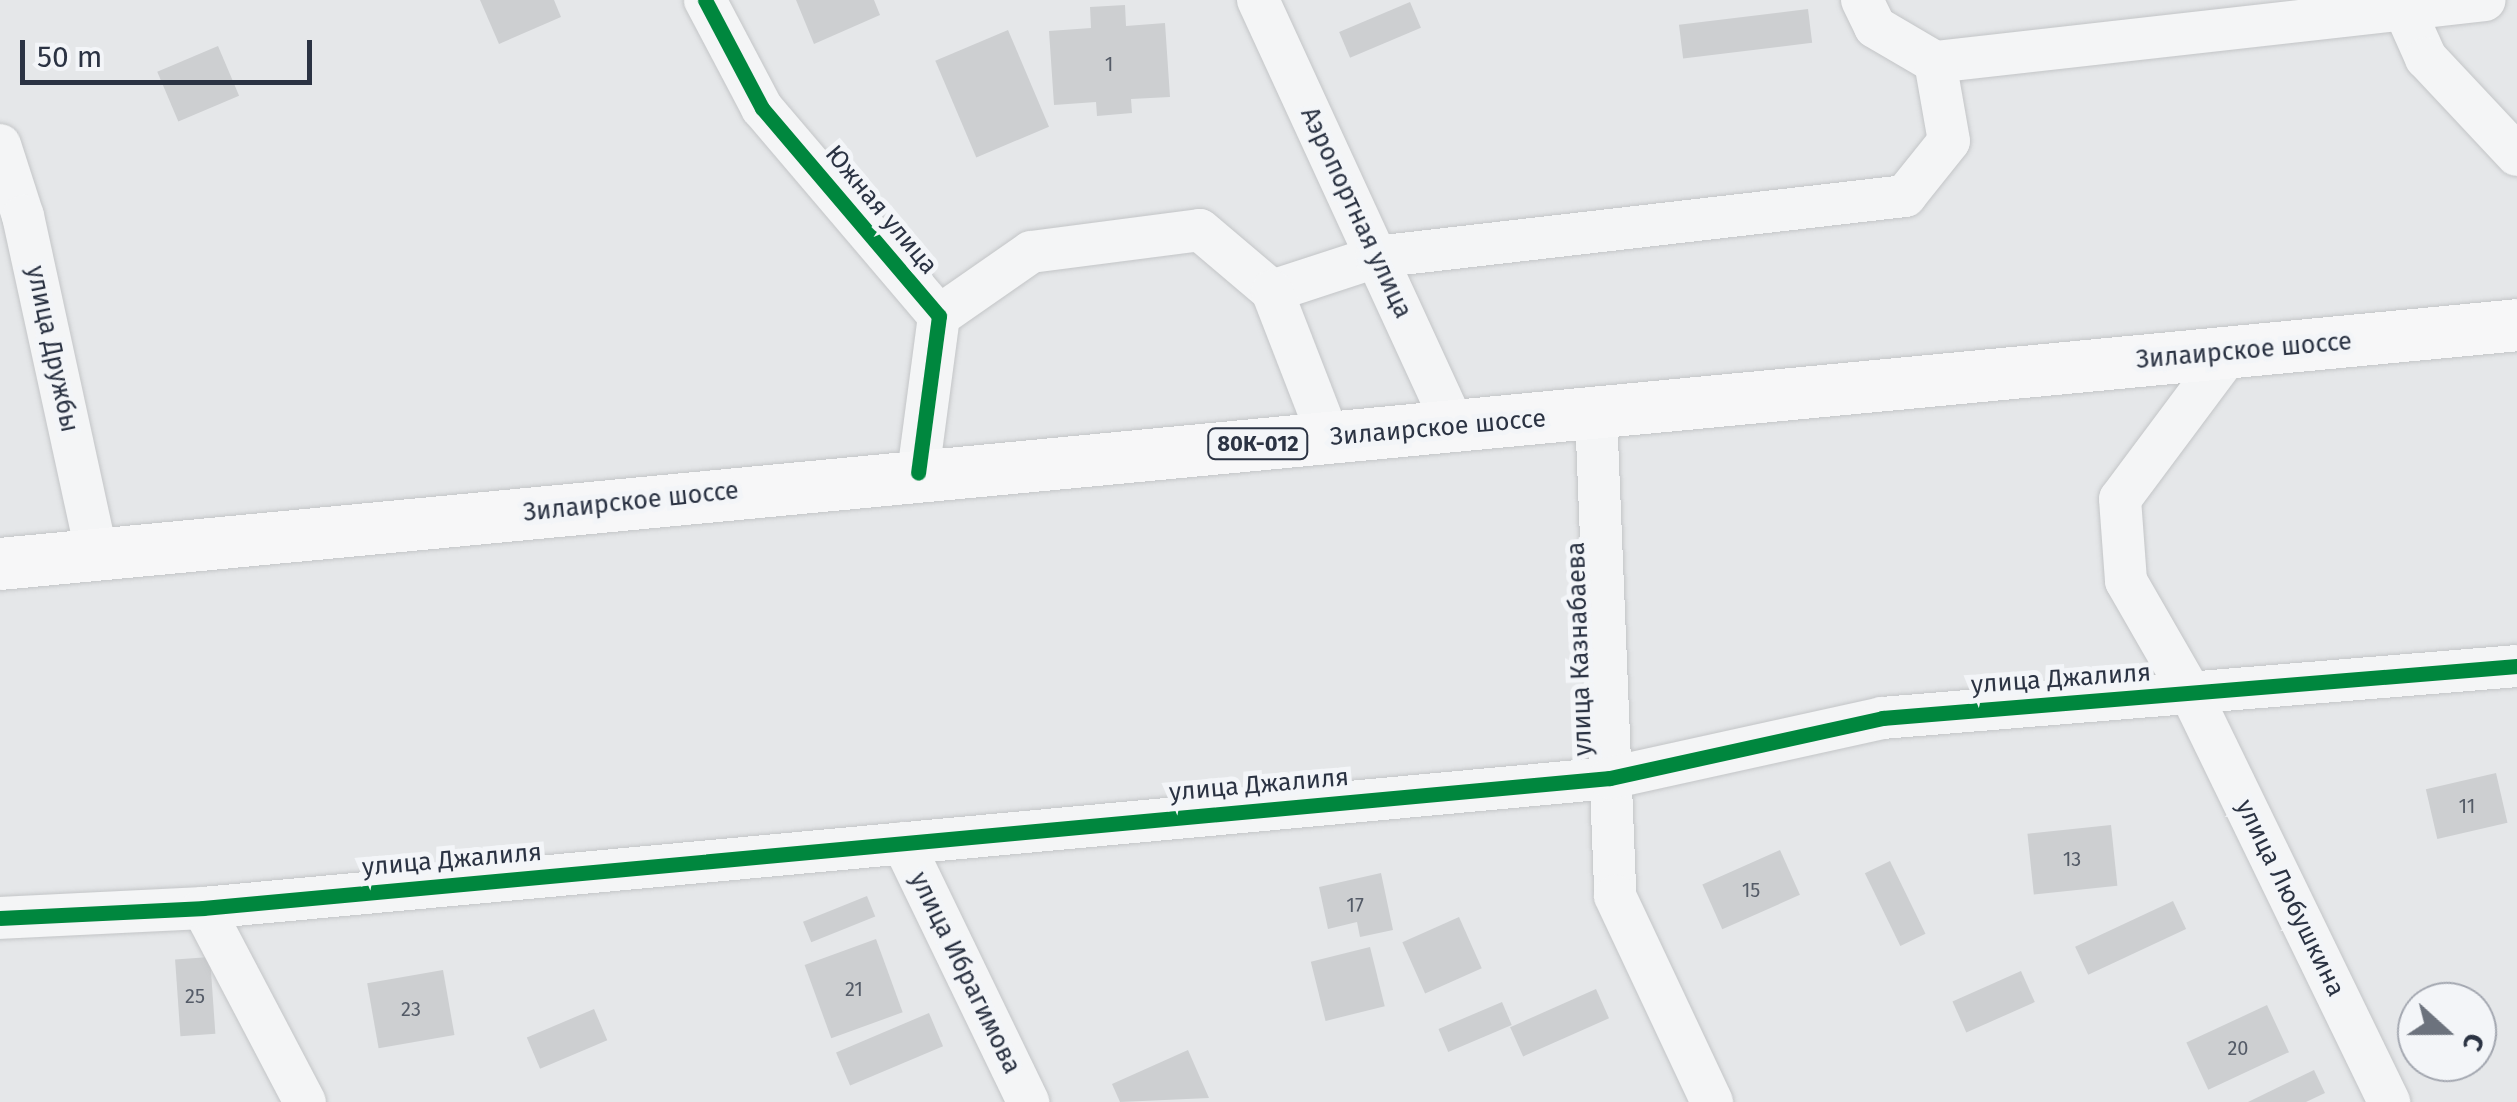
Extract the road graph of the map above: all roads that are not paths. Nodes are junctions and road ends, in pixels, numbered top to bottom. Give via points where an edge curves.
1 (705, 0) edge
2 (1258, 0) edge
3 (2485, 0) edge
4 (2403, 6) edge
5 (1868, 13) edge
6 (1935, 62) junction
7 (0, 145) edge
8 (2517, 155) edge
9 (1376, 257) junction
10 (1272, 291) junction
11 (939, 316) junction
12 (2517, 325) edge
13 (2229, 353) junction
14 (1596, 413) junction
15 (1454, 426) junction
16 (1328, 438) junction
17 (918, 473) junction
18 (98, 554) junction
19 (0, 564) edge
20 (2517, 666) edge
21 (2191, 694) junction
22 (1610, 778) junction
23 (903, 843) junction
24 (203, 908) junction
25 (0, 918) edge
26 (305, 1102) edge
27 (1028, 1102) edge
28 (1712, 1102) edge
29 (2389, 1102) edge

1 - 11 street, Южная улица via 762,108
2 - 9 street, Аэропортная улица
3 - 4 street
4 - 6 street
4 - 8 street via 2426,58
5 - 6 street
6 - 9 street via 1949,142 1905,196
7 - 18 street, улица Дружбы via 23,216
9 - 10 street
9 - 15 street, Аэропортная улица
10 - 11 street via 1200,230 1031,252
10 - 16 street
11 - 17 street
12 - 13 main road, Зилаирское шоссе / 80К-012
13 - 14 main road, Зилаирское шоссе / 80К-012
13 - 21 street, улица Любушкина via 2120,499 2126,582
14 - 15 main road, Зилаирское шоссе / 80К-012
14 - 22 street, улица Казнабаева
15 - 16 main road, Зилаирское шоссе / 80К-012
16 - 17 main road, Зилаирское шоссе / 80К-012
17 - 18 main road, Зилаирское шоссе / 80К-012
18 - 19 main road, Зилаирское шоссе / 80К-012
20 - 21 street, улица Джалиля
21 - 22 street, улица Джалиля via 1882,718
21 - 29 street, улица Любушкина
22 - 23 street, улица Джалиля
22 - 28 street, улица Казнабаева via 1615,896
23 - 24 street, улица Джалиля
23 - 27 street, улица Ибрагимова
24 - 25 street, улица Джалиля
24 - 26 street

